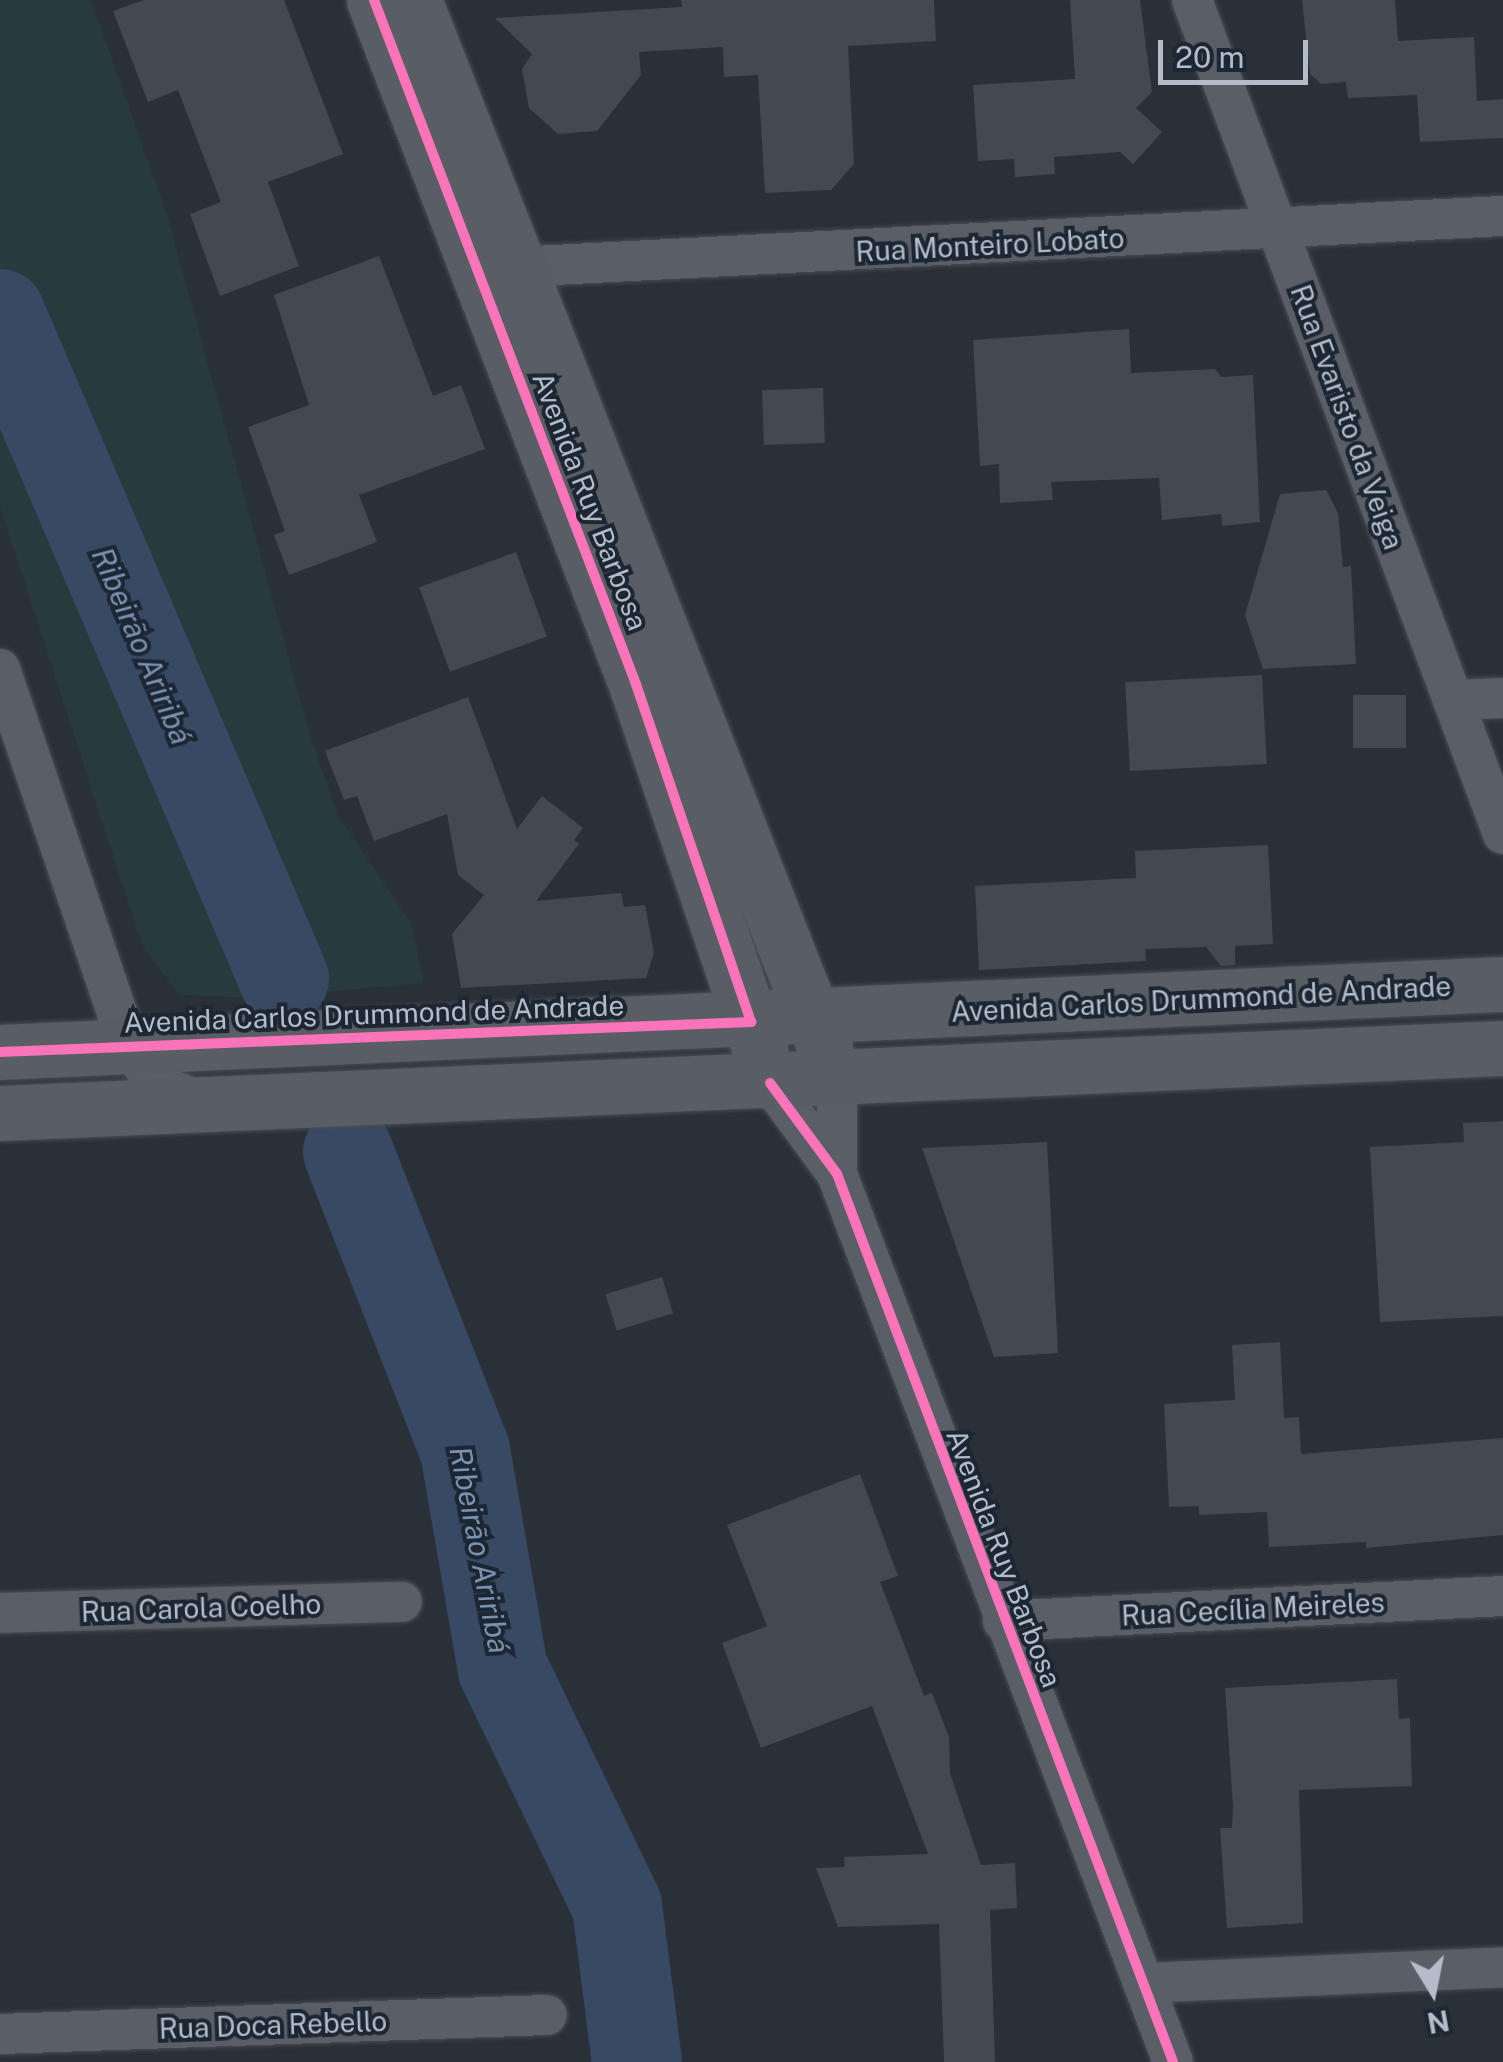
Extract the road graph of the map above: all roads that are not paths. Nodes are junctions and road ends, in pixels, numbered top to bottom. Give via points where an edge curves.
1 (374, 0) edge
2 (414, 0) edge
3 (1192, 0) edge
4 (1503, 216) edge
5 (1278, 232) junction
6 (499, 268) junction
7 (0, 670) edge
8 (1503, 698) edge
9 (1453, 700) junction
10 (1503, 834) edge
11 (1503, 984) edge
12 (813, 1018) junction
13 (751, 1022) junction
14 (128, 1046) junction
15 (1503, 1048) edge
16 (0, 1052) edge
17 (836, 1079) junction
18 (770, 1082) junction
19 (221, 1108) junction
20 (0, 1114) edge
21 (837, 1174) junction
22 (1503, 1596) edge
23 (402, 1602) dead end
24 (0, 1613) edge
25 (1003, 1621) junction
26 (1503, 1967) edge
27 (1143, 1984) junction
28 (547, 2015) dead end
29 (0, 2034) edge
30 (1173, 2062) edge

1 - 6 main road, Avenida Ruy Barbosa
2 - 6 main road, Avenida Ruy Barbosa
3 - 5 street, Rua Evaristo da Veiga
4 - 5 street, Rua Monteiro Lobato
5 - 6 street, Rua Monteiro Lobato
5 - 9 street, Rua Evaristo da Veiga
6 - 12 main road, Avenida Ruy Barbosa
6 - 13 main road, Avenida Ruy Barbosa
7 - 14 street
8 - 9 street
9 - 10 street, Rua Evaristo da Veiga
11 - 12 main road, Avenida Carlos Drummond de Andrade
12 - 13 main road, Avenida Carlos Drummond de Andrade
12 - 17 main road, Avenida Ruy Barbosa
13 - 14 main road, Avenida Carlos Drummond de Andrade
13 - 18 main road, Avenida Ruy Barbosa
14 - 16 main road, Avenida Carlos Drummond de Andrade
14 - 19 street via 157,1084
15 - 17 main road
17 - 18 main road
17 - 21 street, Avenida Ruy Barbosa
18 - 19 main road
18 - 21 street, Avenida Ruy Barbosa
19 - 20 main road
21 - 25 street, Avenida Ruy Barbosa
22 - 25 street, Rua Cecília Meireles
23 - 24 street, Rua Carola Coelho
25 - 27 street, Avenida Ruy Barbosa
26 - 27 street
27 - 30 street, Avenida Ruy Barbosa
28 - 29 street, Rua Doca Rebello

